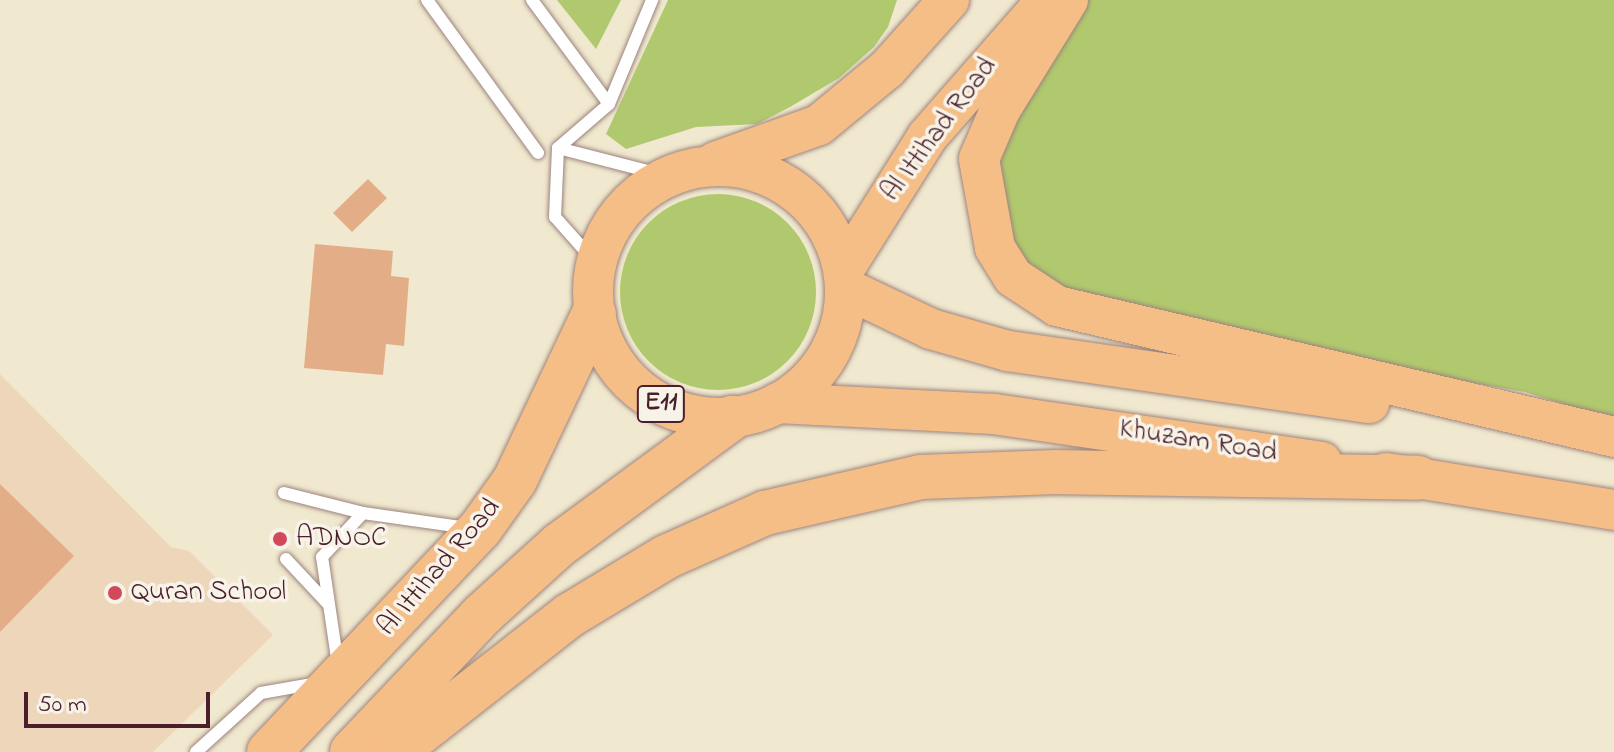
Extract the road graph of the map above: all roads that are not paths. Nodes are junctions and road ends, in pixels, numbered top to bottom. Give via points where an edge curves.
1 (427, 0) edge
2 (532, 0) edge
3 (652, 0) edge
4 (1047, 0) edge
5 (1068, 0) edge
6 (946, 1) edge
7 (609, 104) junction
8 (558, 148) junction
9 (538, 153) dead end
10 (684, 172) junction
11 (595, 262) junction
12 (844, 279) junction
13 (594, 314) junction
14 (778, 403) junction
15 (732, 418) junction
16 (1614, 438) edge
17 (1418, 478) junction
18 (284, 493) dead end
19 (1614, 510) edge
20 (363, 513) junction
21 (480, 529) junction
22 (286, 559) dead end
23 (329, 605) junction
24 (341, 680) junction
25 (196, 752) edge
26 (269, 752) edge
27 (352, 752) edge
28 (395, 752) edge

1 - 9 lane
2 - 7 lane
3 - 7 lane
4 - 12 main road, Al Ittihad Road / E11 via 927,137
5 - 16 main road via 1000,110 979,159 995,248 1013,277 1057,306
6 - 10 main road, E11 via 887,69 819,125
7 - 8 lane
8 - 10 lane
8 - 11 lane via 555,217
10 - 11 main road, E11 via 635,197 610,226
10 - 12 main road, E11 via 740,167 776,179 808,202 831,233
11 - 13 main road, E11
12 - 14 main road, E11 via 842,323 829,356 807,383
12 - 16 main road via 931,329 1008,351
13 - 15 main road, E11 via 606,350 628,380 658,403 694,416
13 - 21 highway, Al Ittihad Road / E11 via 515,480
14 - 15 main road, E11
14 - 17 main road, Khuzam Road via 1070,422
15 - 27 highway, E11 via 559,545 483,614
17 - 19 main road, Khuzam Road
17 - 28 highway via 1056,472 921,477 765,513 666,557 570,615
18 - 20 lane
20 - 21 lane
20 - 23 lane via 322,557
21 - 24 highway, Al Ittihad Road / E11
22 - 23 lane
23 - 24 lane
24 - 25 lane via 261,693
24 - 26 highway, Al Ittihad Road / E11

